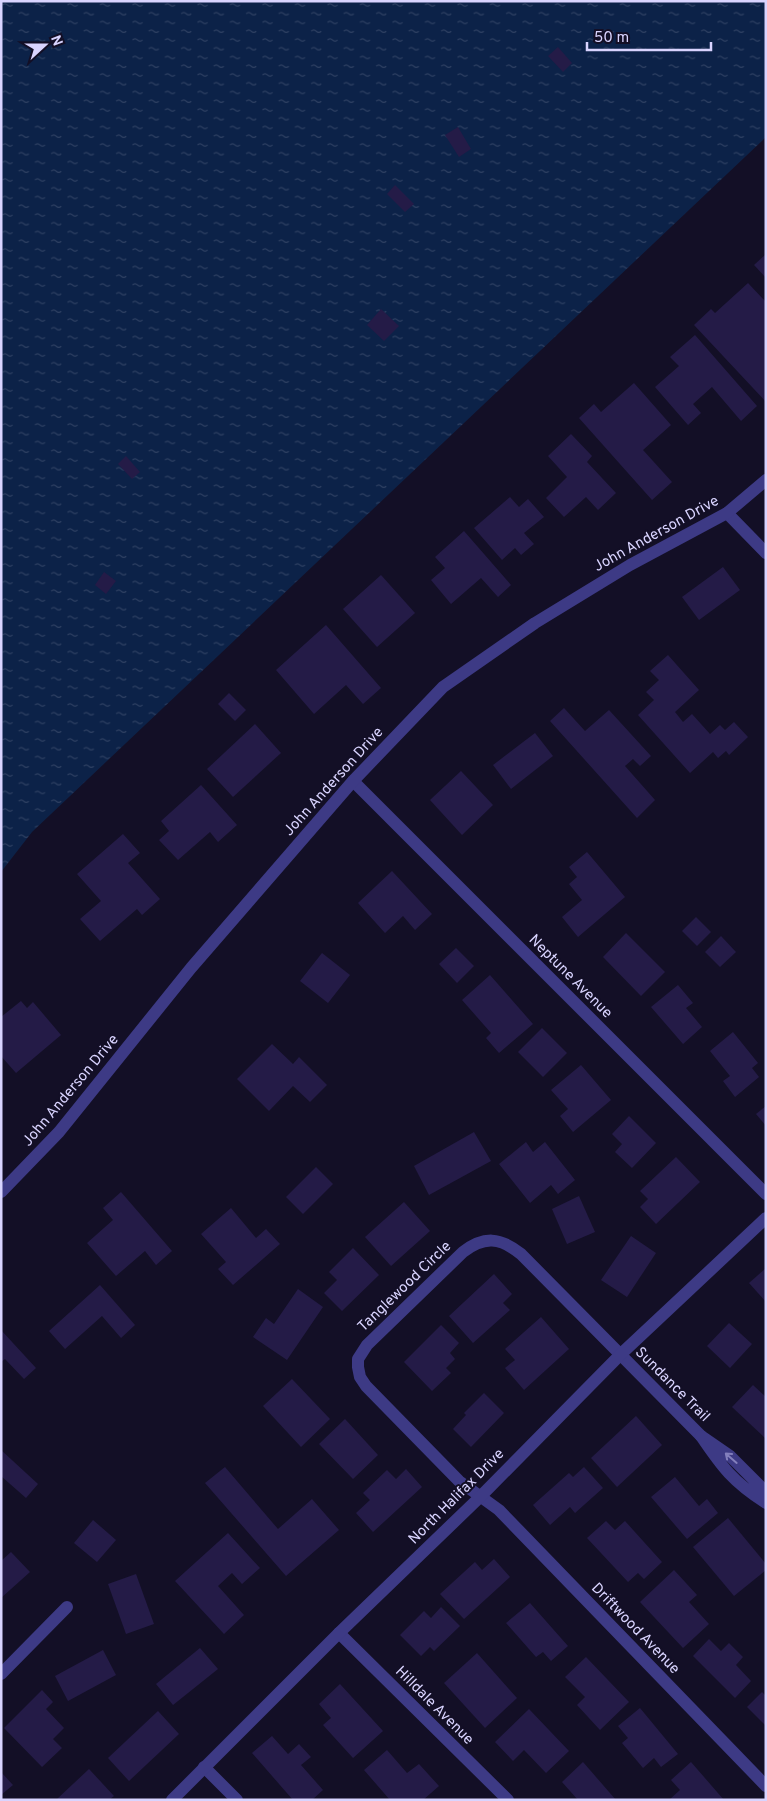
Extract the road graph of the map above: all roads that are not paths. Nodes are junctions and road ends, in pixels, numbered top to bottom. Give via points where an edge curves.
1 (766, 480) edge
2 (727, 513) junction
3 (766, 553) edge
4 (353, 781) junction
5 (1, 1192) edge
6 (766, 1194) edge
7 (766, 1218) edge
8 (621, 1354) junction
9 (701, 1436) junction
10 (766, 1492) edge
11 (480, 1497) junction
12 (766, 1503) edge
13 (67, 1607) dead end
14 (339, 1633) junction
15 (1, 1674) edge
16 (204, 1767) junction
17 (766, 1786) edge
18 (172, 1800) edge
19 (237, 1800) edge
20 (508, 1800) edge

1 - 2 street, John Anderson Drive
2 - 3 street
2 - 4 street, John Anderson Drive via 630,565 535,623 443,687
4 - 5 street, John Anderson Drive via 190,968 59,1132
4 - 6 street, Neptune Avenue
7 - 8 street, North Halifax Drive
8 - 9 street, Sundance Trail
8 - 11 street, North Halifax Drive
8 - 11 street, Tanglewood Circle via 512,1246 492,1240 472,1245 462,1252 367,1345 358,1359 360,1377 366,1386 459,1481
10 -> 9 street, Sundance Trail via 730,1456
9 - 12 street, Sundance Trail via 731,1476
11 - 14 street, North Halifax Drive
11 - 17 street, Driftwood Avenue via 499,1510
13 - 15 street
14 - 16 street, North Halifax Drive
14 - 20 street, Hilldale Avenue
16 - 18 street, North Halifax Drive
16 - 19 street

